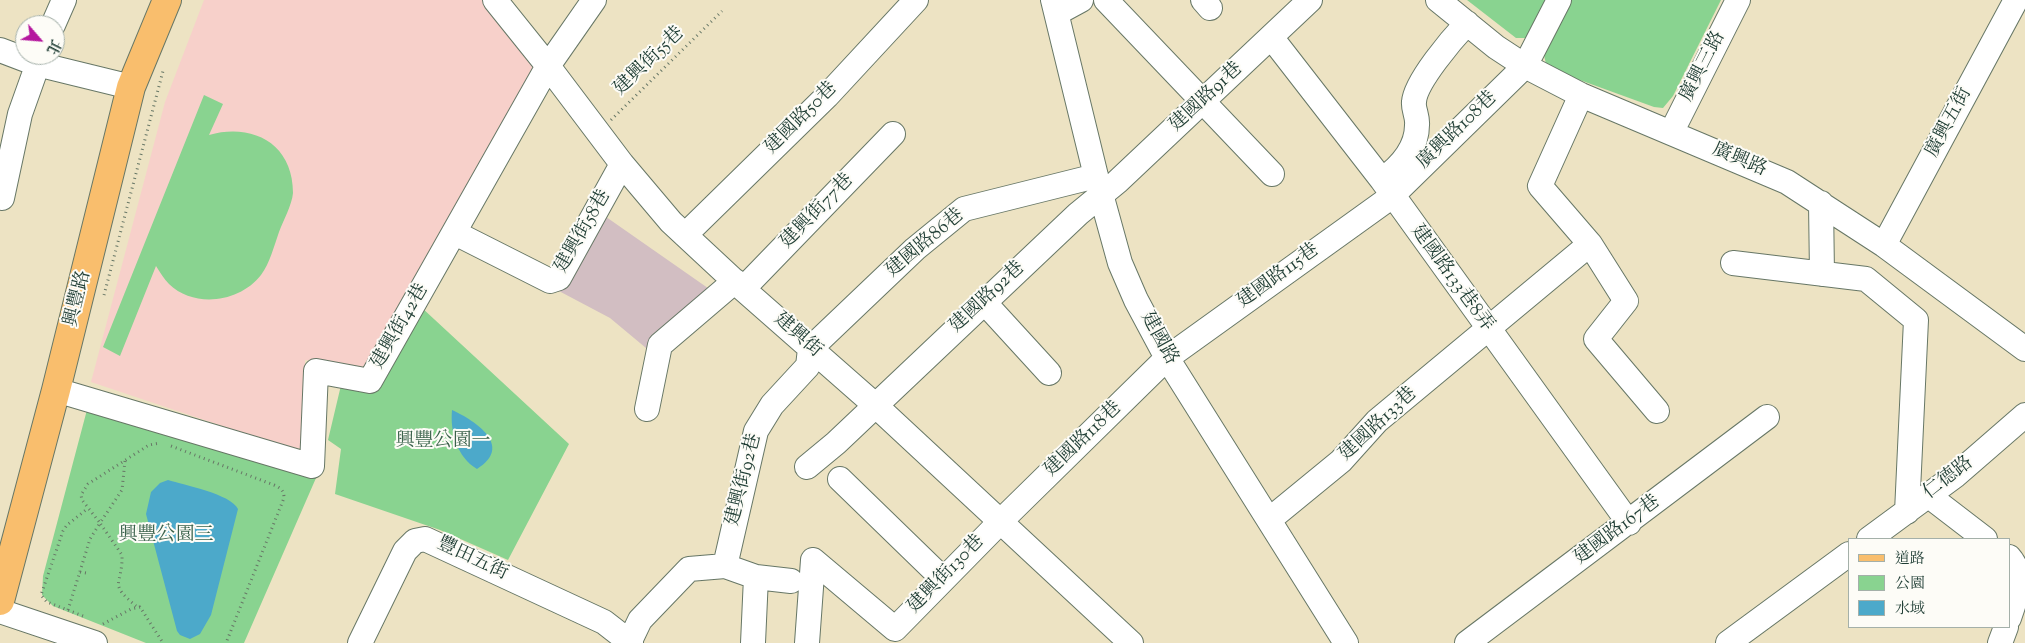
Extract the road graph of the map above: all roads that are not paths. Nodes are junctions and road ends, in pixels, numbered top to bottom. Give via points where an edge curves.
1 (64, 0) edge
2 (167, 0) edge
3 (495, 0) edge
4 (594, 0) edge
5 (916, 0) edge
6 (1081, 0) edge
7 (1106, 0) edge
8 (1310, 0) edge
9 (1438, 0) edge
10 (1559, 0) edge
11 (1738, 0) edge
12 (2016, 0) edge
13 (1055, 6) edge
14 (58, 15) edge
15 (1467, 23) junction
16 (1271, 37) junction
17 (0, 50) edge
18 (15, 53) edge
19 (37, 65) edge
20 (59, 65) edge
21 (548, 66) junction
22 (1525, 66) junction
23 (131, 86) junction
24 (1581, 96) junction
25 (1203, 101) junction
26 (893, 134) dead end
27 (1671, 134) junction
28 (622, 164) junction
29 (1272, 174) dead end
30 (1098, 184) junction
31 (1386, 188) junction
32 (2, 198) dead end
33 (1821, 203) junction
34 (455, 234) junction
35 (684, 235) junction
36 (1590, 244) junction
37 (1884, 245) junction
38 (1733, 263) dead end
39 (1822, 274) junction
40 (739, 285) junction
41 (984, 302) junction
42 (1488, 330) junction
43 (810, 349) junction
44 (2025, 350) edge
45 (1168, 358) junction
46 (1049, 372) dead end
47 (56, 390) junction
48 (875, 405) junction
49 (647, 409) dead end
50 (1657, 411) dead end
51 (2025, 415) edge
52 (1767, 417) dead end
53 (807, 467) dead end
54 (840, 478) dead end
55 (1929, 496) junction
56 (1907, 512) junction
57 (1269, 520) junction
58 (1000, 522) junction
59 (1629, 523) junction
60 (1871, 538) edge
61 (1984, 538) edge
62 (1848, 555) edge
63 (2010, 558) edge
64 (725, 566) junction
65 (756, 577) junction
66 (943, 579) junction
67 (791, 581) dead end
68 (0, 600) edge
69 (0, 611) edge
70 (2010, 615) edge
71 (2006, 628) edge
72 (98, 633) edge
73 (360, 643) edge
74 (630, 643) edge
75 (753, 643) edge
76 (807, 643) edge
77 (1131, 643) edge
78 (1346, 643) edge
79 (1467, 643) edge
80 (1728, 643) edge
81 (2000, 643) edge

1 - 14 street
2 - 23 main road, 興豐路
3 - 21 street, 建興街
4 - 21 street, 建興街42巷
5 - 35 street, 建國路50巷 via 827,96
6 - 13 street
7 - 25 street
8 - 16 street, 建國路91巷
9 - 15 street, 廣興路
10 - 22 street, 廣興路108巷
11 - 27 street, 廣興三路
12 - 37 street, 廣興五街
13 - 30 street, 建國路
15 - 22 street, 廣興路
15 - 31 street via 1445,46 1414,101 1418,124 1415,143
16 - 25 street, 建國路91巷
16 - 31 street, 建國路133巷8弄
17 - 18 street
19 - 32 street via 20,114
20 - 23 street
21 - 28 street, 建興街
21 - 34 street, 建興街42巷
22 - 24 street, 廣興路
22 - 31 street, 廣興路108巷
23 - 47 main road, 興豐路
24 - 27 street, 廣興路
24 - 36 street via 1540,186
25 - 29 street
25 - 30 street, 建國路91巷 via 1117,182
26 - 40 street, 建興街77巷
27 - 33 street, 廣興路 via 1787,182
28 - 34 street, 建興街58巷 via 559,278 550,281
28 - 35 street, 建興街
30 - 41 street, 建國路92巷
30 - 43 street, 建國路86巷 via 964,209 915,249
30 - 45 street, 建國路 via 1120,264
31 - 42 street, 建國路133巷8弄
31 - 45 street, 建國路115巷
33 - 37 street, 廣興路
33 - 39 street
34 - 47 street, 建興街42巷 via 370,381 316,370 312,466
35 - 40 street, 建興街
36 - 42 street, 建國路133巷
36 - 50 street via 1626,301 1596,339
37 - 44 street, 廣興路
38 - 39 street
39 - 56 street via 1866,280 1916,320
40 - 43 street, 建興街
40 - 49 street, 建興街77巷 via 660,345
41 - 46 street
41 - 48 street, 建國路92巷
42 - 57 street, 建國路133巷 via 1377,421 1341,461
42 - 59 street, 建國路133巷8弄
43 - 48 street, 建興街
43 - 64 street, 建興街92巷 via 808,366 772,405 756,431
45 - 57 street, 建國路
45 - 58 street, 建國路118巷
47 - 68 main road, 興豐路
48 - 53 street, 建國路92巷
48 - 58 street, 建興街
51 - 55 street, 仁德路
52 - 59 street, 建國路167巷
54 - 66 street
55 - 56 street, 仁德路
55 - 61 street
56 - 60 street, 仁德路
57 - 78 street, 建國路
58 - 66 street, 建興街130巷
58 - 77 street, 建興街
59 - 79 street, 建國路167巷
62 - 80 street
63 - 70 street via 2018,565 2023,579
64 - 65 street
64 - 74 street via 689,568 640,620
65 - 67 street
65 - 75 street
66 - 76 street, 建興街130巷 via 895,630 813,560
69 - 72 street
71 - 81 street
73 - 74 street, 豐田五街 via 404,551 415,541 425,539 604,622

